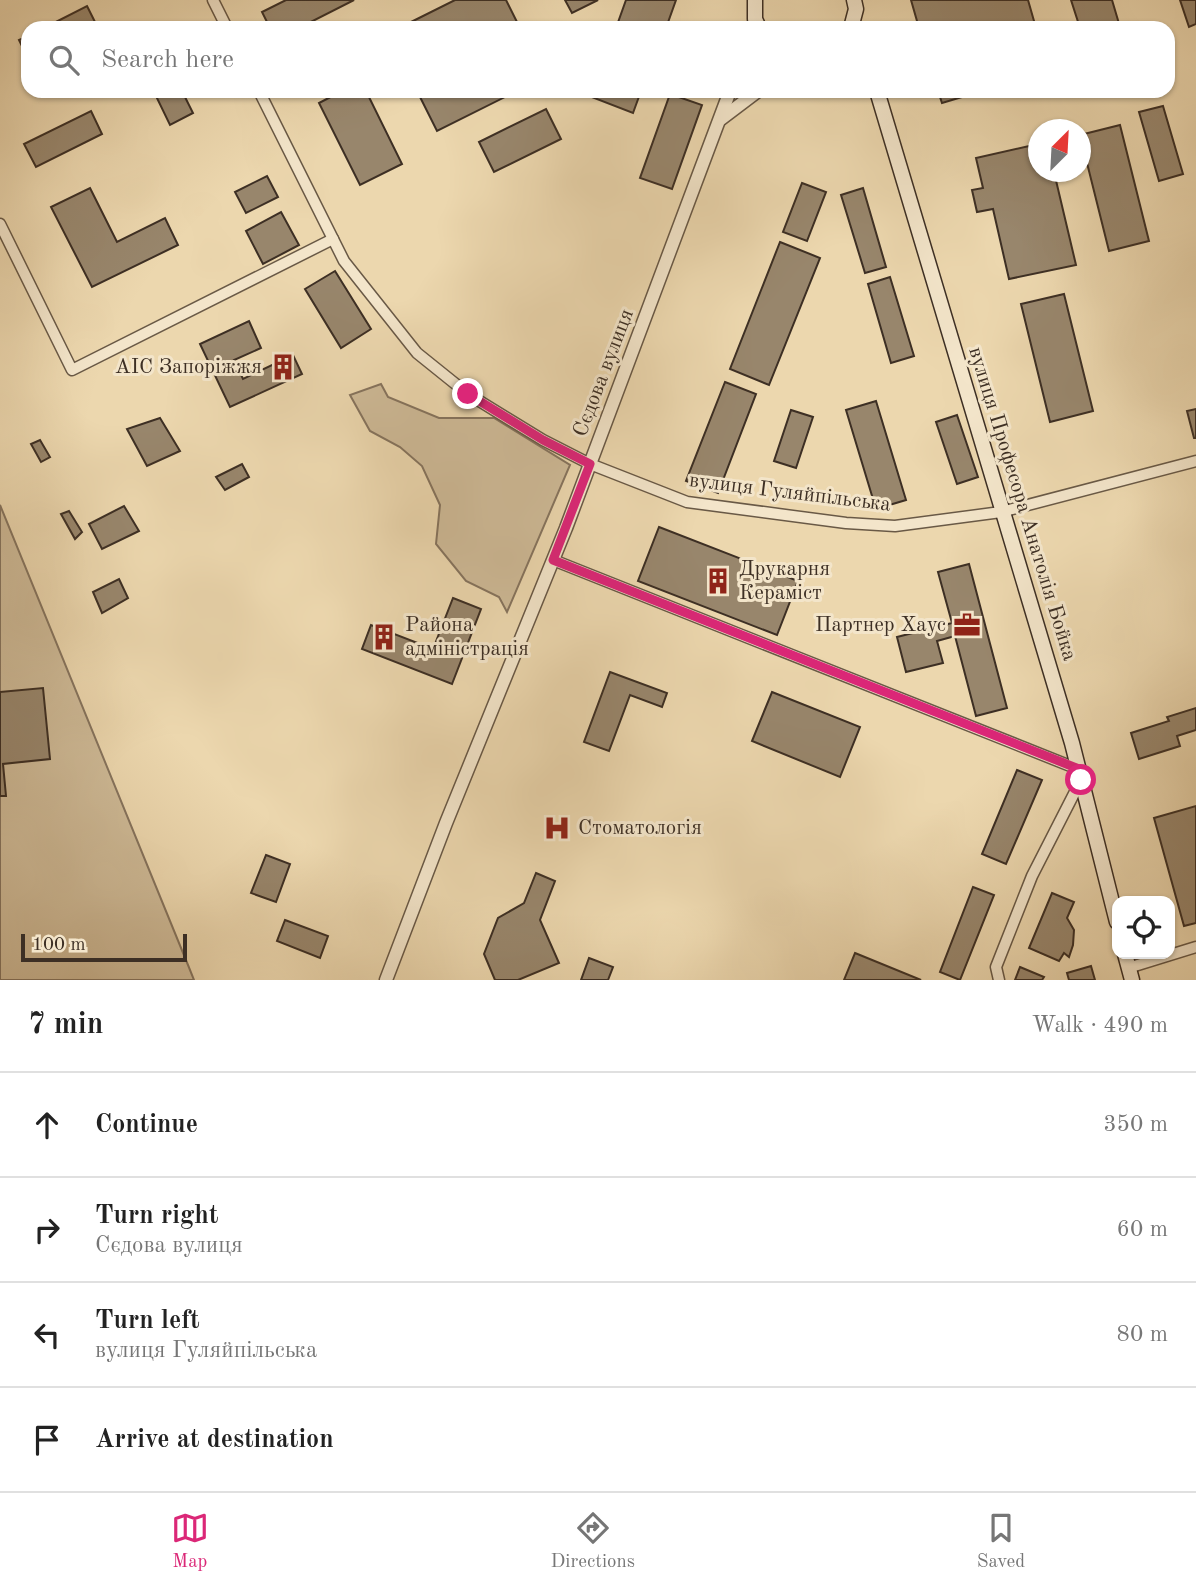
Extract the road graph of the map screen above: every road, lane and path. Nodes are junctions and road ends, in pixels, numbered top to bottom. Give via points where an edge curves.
1 (213, 0) edge
2 (755, 0) edge
3 (855, 4) edge
4 (224, 21) edge
5 (755, 21) edge
6 (859, 21) edge
7 (262, 98) edge
8 (728, 98) edge
9 (749, 98) edge
10 (876, 98) edge
11 (721, 119) junction
12 (0, 224) edge
13 (333, 239) junction
14 (1196, 461) edge
15 (590, 464) junction
16 (1001, 512) junction
17 (553, 560) junction
18 (1080, 775) junction
19 (1112, 902) edge
20 (1196, 947) edge
21 (1128, 967) edge
22 (386, 980) edge
23 (999, 980) edge

1 - 4 street
2 - 5 main road
3 - 6 main road
7 - 13 street, вулиця Гуляйпільська
8 - 11 street, Сєдова вулиця
9 - 11 street
10 - 16 main road, вулиця Професора Анатолія Бойка
11 - 15 street, Сєдова вулиця
12 - 13 street via 72,370
13 - 15 street, вулиця Гуляйпільська via 344,261 417,353 468,394
14 - 16 street, вулиця Гуляйпільська
15 - 16 street, вулиця Гуляйпільська via 687,502 846,523 895,526
15 - 17 street, Сєдова вулиця
16 - 18 main road, вулиця Професора Анатолія Бойка
17 - 18 street
17 - 22 street, Сєдова вулиця
18 - 19 main road, вулиця Професора Анатолія Бойка
18 - 23 street via 1031,876 996,967
20 - 21 street

